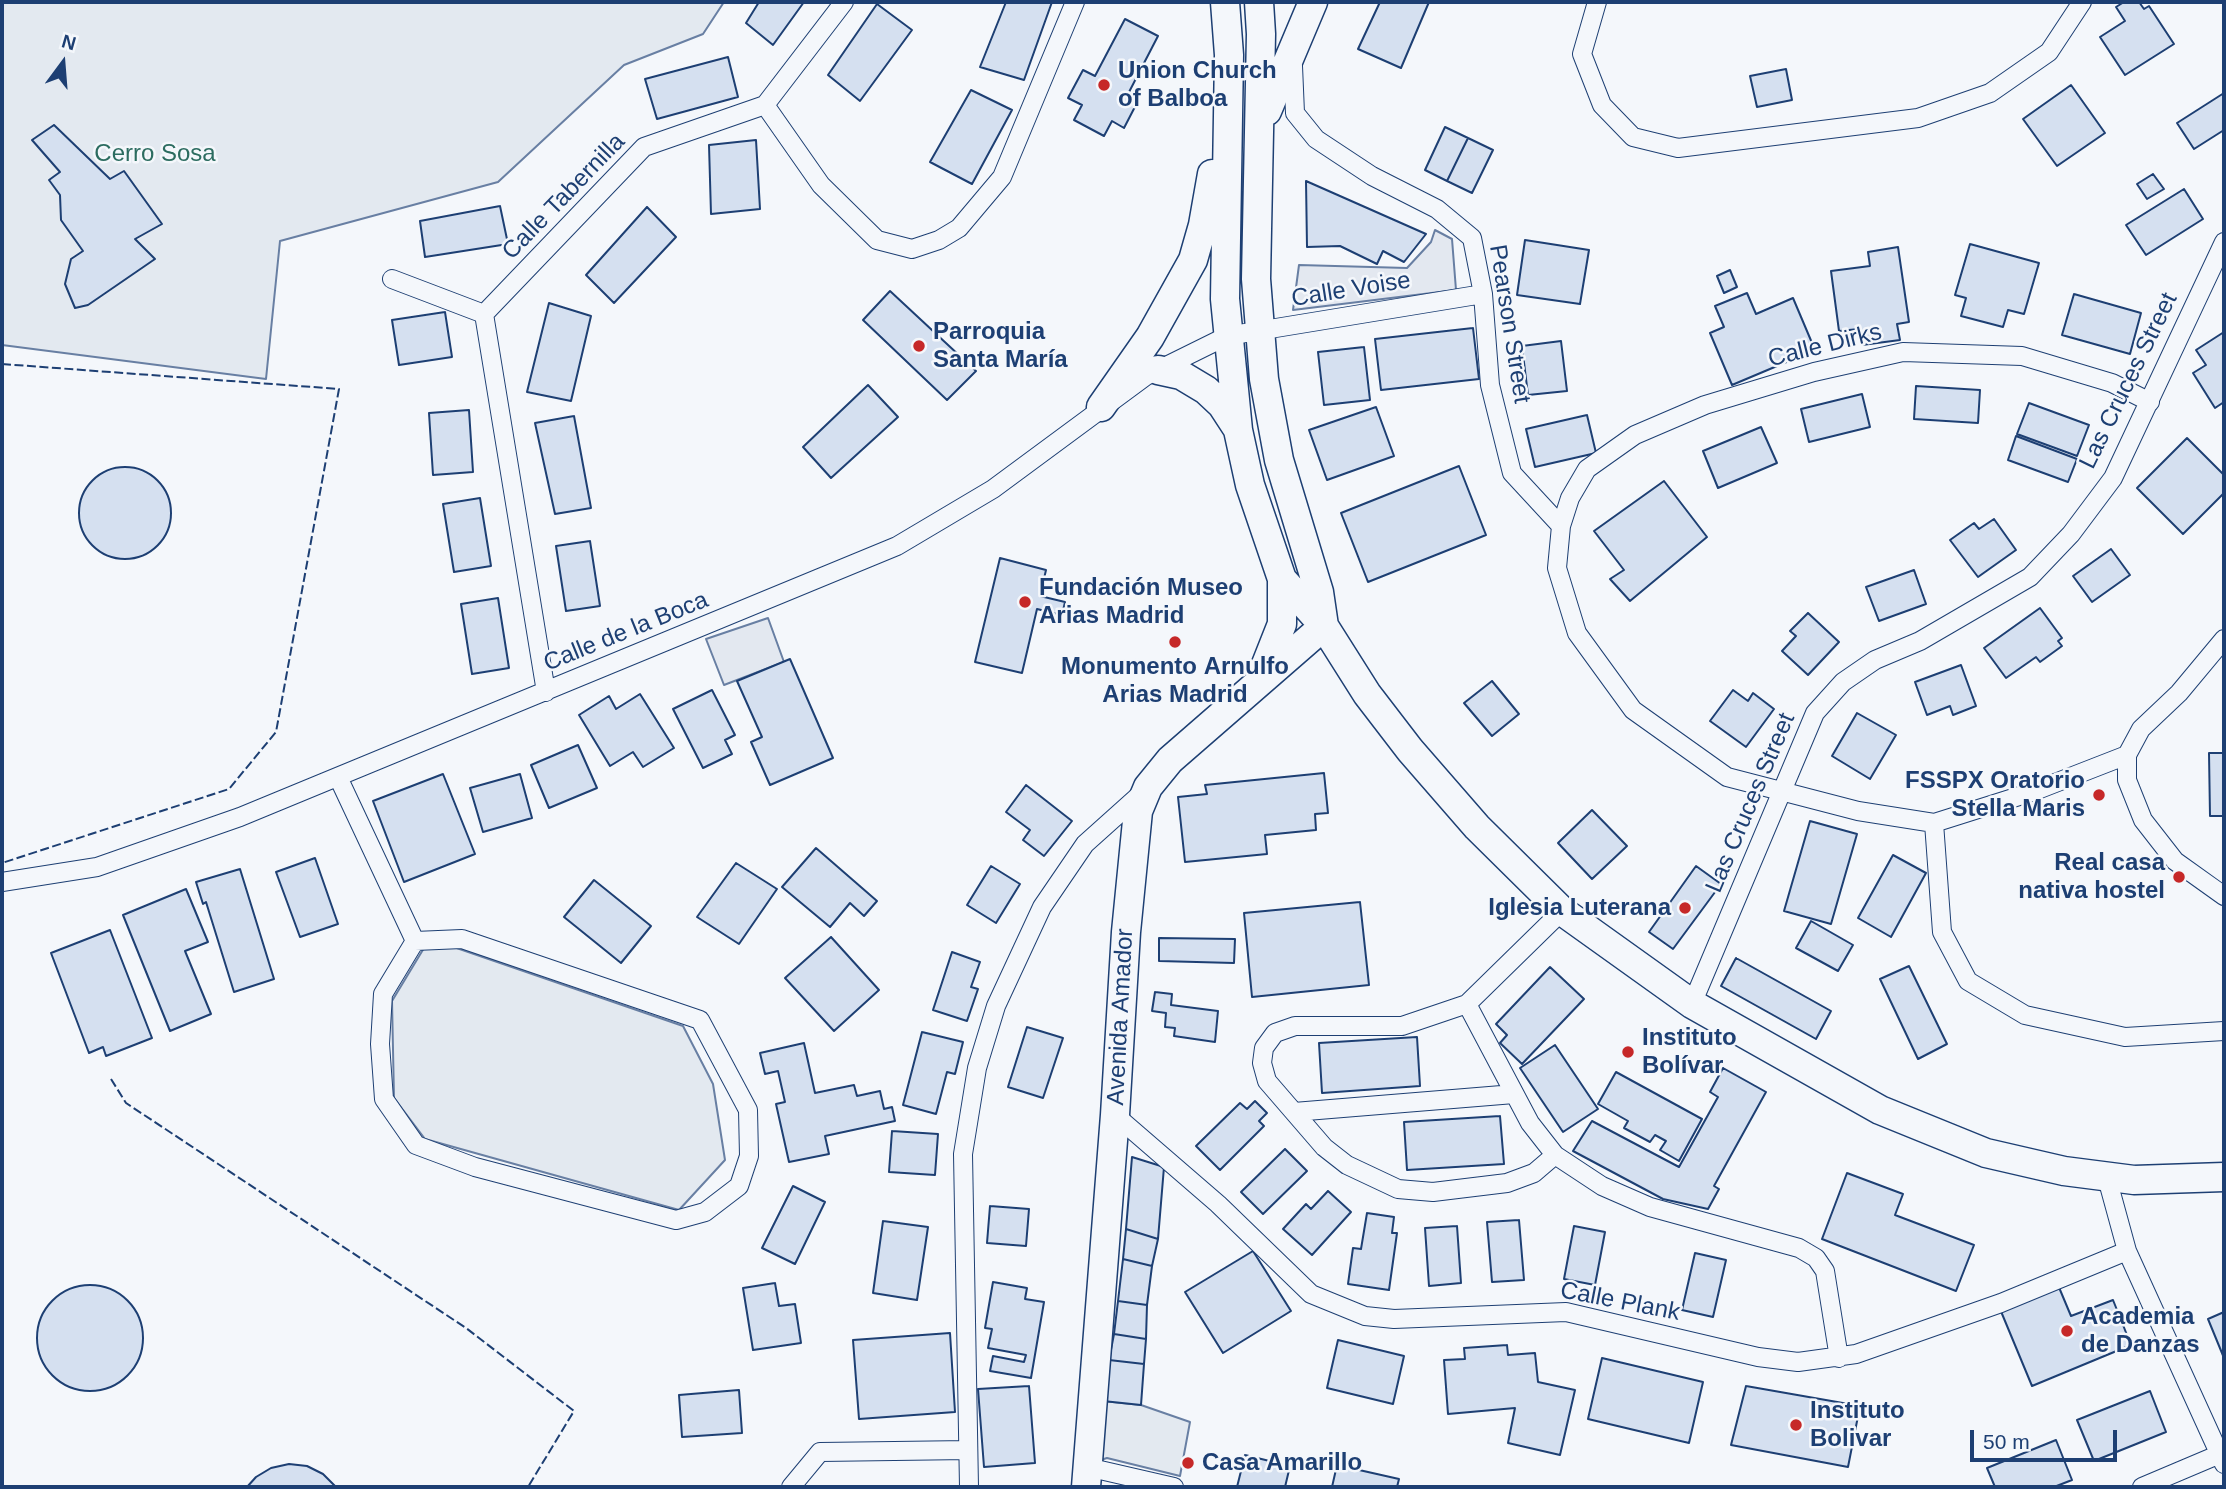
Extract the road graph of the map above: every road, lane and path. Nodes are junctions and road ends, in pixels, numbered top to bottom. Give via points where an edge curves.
1 (844, 2) edge
2 (1075, 2) edge
3 (1259, 2) edge
4 (1313, 2) edge
5 (1597, 2) edge
6 (2082, 2) edge
7 (1229, 3) edge
8 (1298, 34) junction
9 (1226, 102) junction
10 (765, 105) junction
11 (1257, 144) junction
12 (2224, 242) edge
13 (392, 279) dead end
14 (1483, 293) junction
15 (484, 314) junction
16 (1260, 331) junction
17 (1227, 336) junction
18 (1158, 370) junction
19 (2150, 402) junction
20 (1101, 407) junction
21 (1238, 430) junction
22 (1560, 526) junction
23 (1282, 579) junction
24 (1324, 626) junction
25 (2224, 639) edge
26 (1256, 683) junction
27 (546, 692) junction
28 (2127, 755) junction
29 (338, 777) junction
30 (1148, 787) junction
31 (1784, 792) junction
32 (1934, 823) junction
33 (2, 882) edge
34 (2224, 896) edge
35 (1562, 911) junction
36 (415, 941) junction
37 (1467, 1004) junction
38 (1692, 1004) junction
39 (2224, 1031) edge
40 (1514, 1094) junction
41 (1294, 1112) junction
42 (1115, 1115) junction
43 (1555, 1155) junction
44 (2224, 1177) edge
45 (2107, 1178) junction
46 (2127, 1251) junction
47 (1839, 1358) junction
48 (968, 1450) junction
49 (2222, 1459) edge
50 (1086, 1477) edge
51 (791, 1487) edge
52 (969, 1487) edge
53 (1174, 1487) edge
54 (2142, 1487) edge

1 - 10 street
2 - 10 street via 1002,177 959,228 912,249 877,240 821,185
3 - 11 main road
4 - 8 main road
5 - 6 street via 1582,54 1602,105 1633,137 1678,148 1918,118 1990,93 2049,52
7 - 9 main road
8 - 11 main road
8 - 14 street, Pearson Street via 1292,80 1295,113 1316,139 1372,176 1437,209 1472,238
9 - 17 main road
9 - 20 main road via 1193,260 1150,337
10 - 15 street, Calle Tabernilla via 644,147
11 - 16 main road
12 - 19 street, Las Cruces Street
13 - 15 street
14 - 16 street, Calle Voise
14 - 22 street, Pearson Street via 1490,384 1512,473
15 - 27 street
16 - 17 street, Calle Voise
16 - 24 main road via 1276,449 1319,592
17 - 18 street, Calle de la Boca
17 - 21 main road
18 - 20 street, Calle de la Boca
18 - 21 main road via 1181,375 1206,390
19 - 22 street, Calle Dirks via 2112,383 2022,356 1903,352 1814,372 1705,405 1635,435 1587,469
19 - 31 street, Las Cruces Street via 2113,478 2071,534 2030,577 1920,641 1875,660 1843,682 1815,713
20 - 27 street, Calle de la Boca via 993,489 897,546
21 - 23 main road via 1259,516
22 - 31 street, Calle Dirks via 1558,568 1577,633 1633,710 1727,777
23 - 24 main road
23 - 26 main road via 1282,624
24 - 26 main road, Avenida Amador
24 - 35 main road via 1367,694 1419,761 1477,827
25 - 28 street via 2179,693 2141,729
26 - 30 main road, Avenida Amador via 1170,760
27 - 29 street, Calle de la Boca
28 - 32 street
28 - 34 street via 2127,780 2143,820 2175,861
29 - 33 street, Calle de la Boca via 97,867
29 - 36 street
30 - 42 main road, Avenida Amador via 1133,838
30 - 48 street via 1085,845 1042,907 996,1006 977,1068 962,1154
31 - 32 street, Calle Dirks via 1858,811
31 - 38 street, Las Cruces Street
32 - 39 street via 1942,932 1968,981 2025,1015 2125,1037
35 - 37 street
35 - 38 main road
36 - 36 street via 383,993 380,1044 384,1099 416,1145 502,1174 676,1220 705,1212 739,1186 749,1156 748,1110 700,1020 462,939
37 - 40 street
37 - 41 street via 1402,1026 1295,1026 1275,1033 1264,1048 1262,1063 1267,1081
38 - 45 main road via 1880,1110 1926,1130 1986,1153
40 - 41 street
40 - 43 street
41 - 43 street via 1336,1157 1398,1189 1415,1192 1507,1183 1534,1172
42 - 47 street, Calle Plank via 1218,1204 1311,1294 1336,1306 1366,1316 1394,1318 1566,1312 1758,1357 1798,1362
42 - 50 main road, Avenida Amador
43 - 47 street via 1602,1186 1650,1207 1798,1248 1816,1258 1825,1271
44 - 45 main road via 2168,1181
45 - 46 street
46 - 47 street, Calle Plank via 2001,1303
46 - 49 street
48 - 51 street via 820,1452
48 - 52 street
49 - 54 street
50 - 53 street

